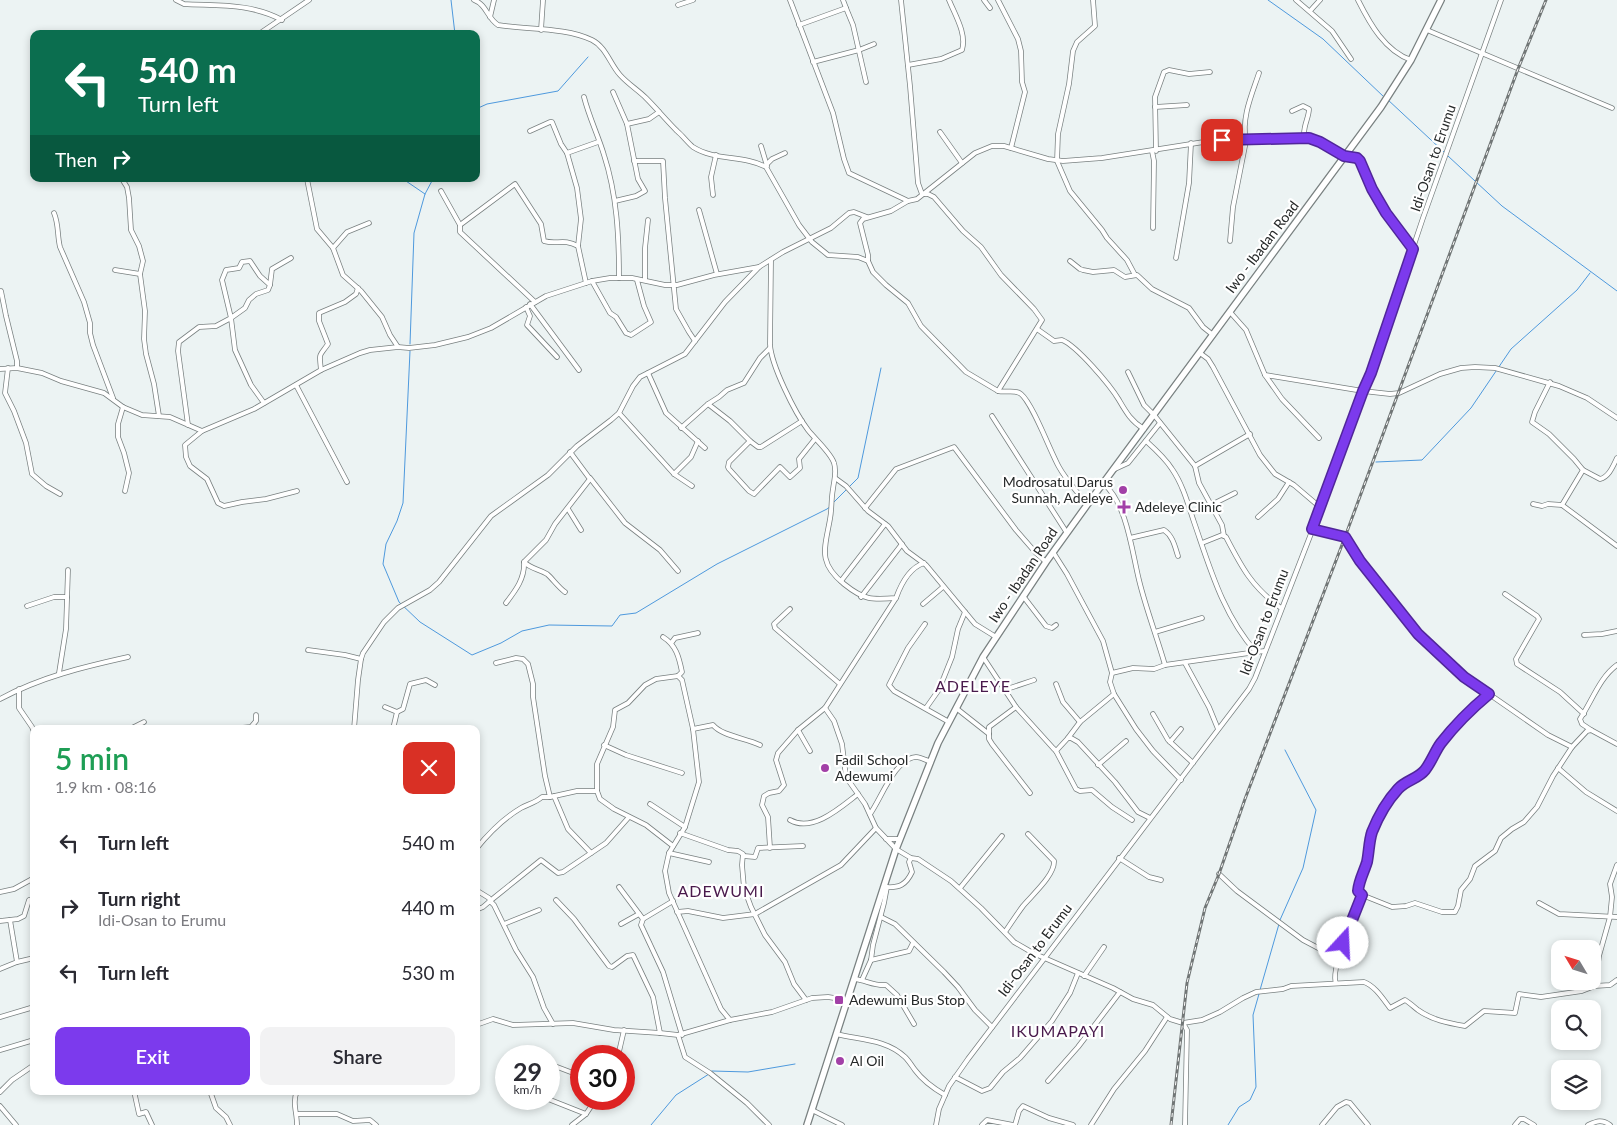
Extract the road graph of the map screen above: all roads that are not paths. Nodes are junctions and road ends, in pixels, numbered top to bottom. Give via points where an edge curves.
1 (176, 0) edge
2 (309, 0) edge
3 (474, 0) edge
4 (494, 0) edge
5 (543, 0) edge
6 (693, 0) edge
7 (790, 0) edge
8 (843, 0) edge
9 (901, 0) edge
10 (949, 0) edge
11 (984, 0) edge
12 (998, 0) edge
13 (1093, 0) edge
14 (1296, 0) edge
15 (1320, 0) edge
16 (1358, 0) edge
17 (1441, 0) edge
18 (1500, 0) edge
19 (678, 5) dead end
20 (846, 8) junction
21 (990, 8) dead end
22 (1310, 11) junction
23 (490, 18) junction
24 (282, 20) junction
25 (799, 25) junction
26 (266, 30) edge
27 (541, 30) junction
28 (1427, 30) junction
29 (874, 44) dead end
30 (859, 50) junction
31 (1481, 55) junction
32 (1351, 59) dead end
33 (1411, 60) junction
34 (813, 62) junction
35 (908, 65) junction
36 (1210, 72) dead end
37 (1259, 73) dead end
38 (866, 82) dead end
39 (613, 92) dead end
40 (584, 97) dead end
41 (1187, 105) dead end
42 (1155, 107) junction
43 (1612, 108) dead end
44 (1292, 111) dead end
45 (658, 112) junction
46 (627, 124) junction
47 (530, 131) dead end
48 (940, 132) dead end
49 (1309, 138) junction
50 (1246, 141) junction
51 (598, 142) junction
52 (1192, 144) junction
53 (761, 146) dead end
54 (1011, 148) junction
55 (1154, 151) junction
56 (567, 153) junction
57 (785, 153) dead end
58 (716, 155) junction
59 (1344, 156) junction
60 (634, 161) junction
61 (1057, 161) junction
62 (962, 163) junction
63 (767, 166) junction
64 (124, 182) edge
65 (308, 182) edge
66 (441, 191) dead end
67 (922, 194) junction
68 (713, 195) dead end
69 (615, 201) junction
70 (908, 201) junction
71 (700, 210) dead end
72 (54, 213) dead end
73 (867, 217) junction
74 (648, 220) dead end
75 (369, 222) dead end
76 (460, 225) junction
77 (1153, 228) dead end
78 (808, 239) junction
79 (1230, 241) dead end
80 (578, 246) junction
81 (333, 248) junction
82 (1413, 249) junction
83 (291, 258) dead end
84 (1176, 258) dead end
85 (771, 260) junction
86 (868, 261) junction
87 (1070, 261) dead end
88 (759, 267) junction
89 (115, 270) dead end
90 (140, 274) junction
91 (717, 274) junction
92 (1135, 275) junction
93 (619, 278) junction
94 (638, 280) junction
95 (645, 280) junction
96 (592, 281) junction
97 (586, 283) junction
98 (673, 284) junction
99 (270, 285) junction
100 (358, 288) junction
101 (2, 290) dead end
102 (535, 302) junction
103 (528, 306) junction
104 (1230, 312) junction
105 (231, 318) junction
106 (1037, 329) junction
107 (1213, 335) junction
108 (695, 341) junction
109 (398, 347) junction
110 (770, 348) junction
111 (1200, 353) junction
112 (557, 357) dead end
113 (0, 368) edge
114 (8, 368) junction
115 (17, 368) junction
116 (321, 370) junction
117 (579, 370) dead end
118 (1128, 372) dead end
119 (648, 373) junction
120 (1265, 375) junction
121 (1550, 382) junction
122 (296, 385) junction
123 (998, 391) junction
124 (1363, 391) junction
125 (113, 398) junction
126 (264, 403) junction
127 (708, 404) junction
128 (123, 406) junction
129 (619, 413) junction
130 (1154, 415) junction
131 (159, 416) junction
132 (992, 416) dead end
133 (1617, 418) edge
134 (802, 421) junction
135 (1160, 423) junction
136 (188, 425) junction
137 (682, 428) junction
138 (1144, 429) junction
139 (202, 431) junction
140 (1250, 434) junction
141 (1319, 438) dead end
142 (816, 439) junction
143 (698, 441) junction
144 (750, 441) junction
145 (1146, 441) junction
146 (705, 448) dead end
147 (570, 452) junction
148 (1617, 458) edge
149 (1195, 466) junction
150 (1115, 469) junction
151 (1583, 470) junction
152 (674, 474) junction
153 (835, 478) junction
154 (347, 482) dead end
155 (1290, 482) junction
156 (1104, 484) junction
157 (692, 486) dead end
158 (125, 491) dead end
159 (298, 491) dead end
160 (1235, 493) dead end
161 (60, 494) dead end
162 (1533, 504) dead end
163 (1087, 505) junction
164 (1211, 505) junction
165 (1562, 505) junction
166 (865, 508) junction
167 (1321, 508) junction
168 (568, 509) junction
169 (1258, 517) dead end
170 (885, 524) junction
171 (1312, 529) junction
172 (581, 530) dead end
173 (1067, 533) junction
174 (1224, 536) junction
175 (1130, 538) junction
176 (1202, 543) junction
177 (902, 544) junction
178 (1617, 546) edge
179 (1053, 552) junction
180 (1178, 556) dead end
181 (524, 562) junction
182 (1046, 562) junction
183 (924, 563) junction
184 (68, 570) dead end
185 (678, 572) dead end
186 (841, 581) junction
187 (943, 587) junction
188 (565, 592) dead end
189 (1505, 594) dead end
190 (1023, 596) junction
191 (68, 597) junction
192 (861, 597) junction
193 (896, 598) junction
194 (506, 603) dead end
195 (923, 604) dead end
196 (27, 606) dead end
197 (1281, 608) junction
198 (790, 609) dead end
199 (965, 612) junction
200 (1202, 618) dead end
201 (925, 624) dead end
202 (1056, 625) dead end
203 (1617, 631) edge
204 (1156, 632) junction
205 (698, 633) dead end
206 (1584, 635) dead end
207 (663, 637) dead end
208 (996, 637) junction
209 (672, 642) junction
210 (308, 650) dead end
211 (1265, 651) junction
212 (1256, 652) junction
213 (128, 657) dead end
214 (983, 657) junction
215 (361, 659) junction
216 (496, 663) dead end
217 (1186, 663) junction
218 (1165, 665) junction
219 (1617, 665) edge
220 (59, 673) junction
221 (1112, 673) junction
222 (678, 676) junction
223 (1034, 680) dead end
224 (840, 684) junction
225 (1056, 684) dead end
226 (435, 685) dead end
227 (19, 689) junction
228 (1004, 690) junction
229 (1114, 694) junction
230 (1489, 694) junction
231 (0, 699) edge
232 (385, 707) dead end
233 (1016, 707) junction
234 (825, 708) junction
235 (926, 708) junction
236 (956, 708) junction
237 (397, 712) junction
238 (1153, 714) dead end
239 (1584, 714) junction
240 (256, 715) dead end
241 (144, 722) dead end
242 (949, 722) junction
243 (1080, 722) junction
244 (31, 725) edge
245 (138, 725) edge
246 (253, 725) edge
247 (354, 725) edge
248 (394, 725) edge
249 (693, 729) junction
250 (1181, 729) dead end
251 (1218, 729) junction
252 (798, 730) junction
253 (1591, 730) junction
254 (989, 734) junction
255 (1068, 738) junction
256 (1126, 741) dead end
257 (1170, 742) junction
258 (1617, 744) edge
259 (604, 745) junction
260 (760, 745) dead end
261 (1572, 747) junction
262 (810, 751) dead end
263 (1056, 751) junction
264 (930, 762) junction
265 (1193, 763) junction
266 (1098, 765) junction
267 (1558, 768) junction
268 (682, 773) dead end
269 (1181, 780) junction
270 (597, 791) junction
271 (1030, 793) dead end
272 (858, 794) junction
273 (552, 796) junction
274 (650, 804) dead end
275 (1617, 811) edge
276 (870, 814) junction
277 (629, 817) junction
278 (1150, 818) junction
279 (790, 820) dead end
280 (1132, 820) dead end
281 (685, 826) junction
282 (876, 828) junction
283 (680, 833) junction
284 (1028, 834) dead end
285 (1002, 836) dead end
286 (886, 839) junction
287 (900, 839) junction
288 (480, 844) edge
289 (673, 846) junction
290 (803, 846) dead end
291 (770, 848) junction
292 (896, 849) junction
293 (591, 853) junction
294 (669, 853) junction
295 (744, 856) junction
296 (911, 858) junction
297 (1119, 858) junction
298 (709, 862) dead end
299 (1617, 864) edge
300 (1219, 874) dead end
301 (30, 880) edge
302 (1161, 880) dead end
303 (619, 887) dead end
304 (885, 887) junction
305 (960, 888) junction
306 (0, 892) edge
307 (480, 892) edge
308 (1362, 895) junction
309 (30, 900) edge
310 (556, 900) dead end
311 (490, 901) junction
312 (673, 901) junction
313 (1539, 904) dead end
314 (480, 908) edge
315 (538, 910) dead end
316 (677, 912) junction
317 (639, 914) junction
318 (755, 914) junction
319 (882, 917) junction
320 (1610, 917) junction
321 (1617, 917) edge
322 (643, 919) junction
323 (10, 920) junction
324 (0, 921) edge
325 (504, 924) junction
326 (621, 924) dead end
327 (1005, 932) junction
328 (913, 943) junction
329 (1601, 946) edge
330 (1104, 948) dead end
331 (1339, 953) junction
332 (1045, 958) junction
333 (30, 959) edge
334 (871, 960) junction
335 (17, 962) junction
336 (0, 969) edge
337 (1078, 973) junction
338 (1084, 976) junction
339 (854, 979) junction
340 (862, 980) junction
341 (1617, 980) edge
342 (1336, 983) junction
343 (1601, 986) edge
344 (1585, 990) edge
345 (1120, 992) junction
346 (806, 1000) junction
347 (847, 1000) junction
348 (30, 1008) edge
349 (1167, 1017) junction
350 (0, 1018) edge
351 (730, 1020) junction
352 (1183, 1023) junction
353 (480, 1024) edge
354 (553, 1024) junction
355 (914, 1024) dead end
356 (992, 1027) junction
357 (624, 1030) junction
358 (660, 1033) junction
359 (836, 1034) junction
360 (680, 1035) junction
361 (30, 1041) edge
362 (621, 1045) edge
363 (0, 1050) edge
364 (30, 1068) edge
365 (955, 1077) junction
366 (1048, 1081) dead end
367 (0, 1092) edge
368 (135, 1095) edge
369 (211, 1095) edge
370 (296, 1095) edge
371 (945, 1095) junction
372 (560, 1104) edge
373 (0, 1106) edge
374 (589, 1110) edge
375 (812, 1110) junction
376 (297, 1114) junction
377 (586, 1114) junction
378 (16, 1125) edge
379 (152, 1125) edge
380 (230, 1125) edge
381 (297, 1125) edge
382 (376, 1125) edge
383 (572, 1125) edge
384 (769, 1125) edge
385 (807, 1125) edge
386 (842, 1125) edge
387 (936, 1125) edge
388 (982, 1125) edge
389 (1014, 1125) edge
390 (1073, 1125) edge
391 (1091, 1125) edge
392 (1185, 1125) edge
393 (1322, 1125) edge
394 (1368, 1125) edge
395 (1515, 1125) edge
396 (1534, 1125) edge
397 (1588, 1125) edge
398 (1610, 1125) edge

1 - 24 street via 184,4 246,6
2 - 24 street
3 - 23 street via 484,5
4 - 23 street
5 - 27 street
6 - 19 street
7 - 25 street
8 - 20 street
9 - 35 street
10 - 35 street via 962,31 962,50
11 - 21 street
12 - 54 street via 1018,39 1025,92
13 - 61 street via 1095,26 1077,42 1073,51 1058,134
14 - 22 street
15 - 22 street
16 - 33 street via 1368,20 1386,43 1402,57
17 - 28 main road, Iwo - Ibadan Road
18 - 31 street, Idi-Osan to Erumu
20 - 25 street
20 - 30 street
22 - 32 street via 1332,31
23 - 27 street via 498,25
24 - 26 street
25 - 34 street
27 - 45 street via 568,33 597,43 622,77
28 - 31 street
28 - 33 main road, Iwo - Ibadan Road
29 - 30 street
30 - 34 street
30 - 38 street
31 - 43 street
31 - 82 street, Idi-Osan to Erumu
33 - 59 main road, Iwo - Ibadan Road via 1381,108
34 - 70 street via 849,173
35 - 67 street via 918,183
36 - 42 street via 1189,74 1166,70 1157,91
37 - 50 street via 1244,130
39 - 46 street
40 - 51 street
41 - 42 street
42 - 55 street
44 - 49 street via 1304,106 1309,108 1304,134
45 - 46 street via 649,119
45 - 58 street via 692,146
46 - 60 street
47 - 56 street via 552,122
48 - 62 street
49 - 50 street
49 - 59 street
50 - 52 street
50 - 79 street
51 - 56 street
51 - 69 street
52 - 55 street
52 - 84 street
53 - 63 street
54 - 61 street
54 - 62 street via 986,147
55 - 61 street
55 - 77 street
56 - 80 street via 578,188 581,219
57 - 63 street via 772,159
58 - 63 street
58 - 68 street via 710,177
59 - 82 street via 1360,161 1386,213
59 - 104 main road, Iwo - Ibadan Road
60 - 69 street via 645,191
60 - 98 street via 663,161
61 - 92 street via 1070,192 1127,260
62 - 67 street
63 - 78 street
64 - 90 street via 129,198 131,230 141,253
65 - 81 street via 317,229
66 - 76 street
67 - 70 street
67 - 106 street via 934,197 981,247 1000,275 1034,309 1042,320
69 - 93 street
70 - 73 street via 891,211
71 - 91 street
72 - 125 street via 59,223 60,247 84,302 93,344
73 - 78 street via 849,213 831,228
73 - 86 street via 860,223
74 - 95 street
75 - 81 street via 347,232
76 - 80 street via 515,184 541,224 544,241 569,241
76 - 102 street via 460,232
78 - 85 street
78 - 86 street via 828,255
80 - 97 street
81 - 100 street via 343,275
82 - 124 street, Idi-Osan to Erumu
83 - 99 street via 272,268
85 - 88 street
85 - 110 street
86 - 123 street via 873,272 908,303 921,326 942,348 971,376
87 - 92 street via 1084,270 1114,270 1125,277
88 - 91 street
88 - 108 street via 725,302
89 - 90 street
90 - 131 street via 146,354
91 - 98 street
92 - 107 street via 1152,289 1189,308 1203,328
93 - 94 street
93 - 96 street
94 - 95 street
94 - 96 street via 651,322 631,335 610,313
95 - 98 street
96 - 97 street
97 - 102 street
98 - 108 street via 676,309
99 - 105 street via 268,290 256,294
99 - 105 street via 250,261 242,262 239,268 226,270 222,280
100 - 109 street via 382,317
100 - 116 street via 356,294 344,302 319,313 328,344 321,351
101 - 115 street
102 - 103 street
103 - 109 street via 491,328 468,337 435,345
103 - 112 street via 530,316 527,325
103 - 117 street
104 - 107 main road, Iwo - Ibadan Road
104 - 120 street via 1246,330
105 - 126 street via 235,350 251,385
105 - 136 street via 216,326 199,327 179,342
106 - 123 street
106 - 138 street via 1054,341 1062,340 1076,349 1116,395 1132,421
107 - 111 main road, Iwo - Ibadan Road
108 - 119 street via 684,354
109 - 116 street via 370,350
110 - 127 street via 744,383 727,390
110 - 134 street via 793,407
111 - 130 main road, Iwo - Ibadan Road
111 - 140 street via 1213,367
113 - 114 street
114 - 115 street
114 - 161 street via 5,393 26,443 32,474
115 - 125 street via 42,373
116 - 122 street
118 - 130 street via 1144,405
119 - 129 street via 633,386
119 - 137 street via 666,414
120 - 124 street
120 - 141 street via 1282,399
121 - 124 street via 1495,368 1475,367 1440,374 1399,393
121 - 133 street via 1587,398
121 - 151 street via 1532,422 1549,434
122 - 126 street
122 - 154 street
123 - 163 street via 1016,391 1022,395 1060,469
124 - 167 street, Idi-Osan to Erumu
125 - 128 street
126 - 139 street
127 - 137 street
127 - 144 street
128 - 131 street via 142,415
128 - 158 street via 118,437 128,464
129 - 147 street
129 - 152 street
130 - 135 street
130 - 138 main road, Iwo - Ibadan Road
131 - 136 street via 170,416
132 - 173 street
134 - 142 street
134 - 144 street via 761,447
135 - 145 street
135 - 149 street
136 - 139 street
137 - 143 street
138 - 150 main road, Iwo - Ibadan Road
139 - 159 street via 185,445 186,457 190,466 207,479 218,503 224,506
140 - 149 street
140 - 155 street via 1269,468
142 - 144 street via 799,459 800,468 790,477 780,466 754,494 728,467
142 - 153 street via 832,459
143 - 146 street
143 - 152 street via 691,457
145 - 150 street via 1128,463
145 - 176 street via 1174,471
147 - 168 street via 590,479
147 - 185 street via 625,523 660,550
147 - 215 street via 548,475 492,516 439,582 404,604 384,622
148 - 151 street via 1604,478
149 - 164 street via 1199,483
150 - 156 main road, Iwo - Ibadan Road
151 - 165 street
152 - 157 street
153 - 166 street
153 - 186 street via 824,548 829,568
155 - 167 street
155 - 169 street via 1278,499
156 - 163 main road, Iwo - Ibadan Road
156 - 175 street via 1113,494
160 - 164 street
162 - 165 street
163 - 173 main road, Iwo - Ibadan Road
164 - 174 street
165 - 178 street
166 - 170 street
166 - 182 street via 896,468 954,447 1016,530
167 - 171 street, Idi-Osan to Erumu
168 - 172 street
168 - 181 street via 546,540
170 - 177 street
170 - 186 street
171 - 197 street, Idi-Osan to Erumu
171 - 230 street via 1345,537 1418,634 1464,677
173 - 179 main road, Iwo - Ibadan Road
174 - 176 street
174 - 197 street via 1245,573
175 - 180 street via 1164,530 1172,538
175 - 204 street via 1138,579
176 - 212 street via 1223,604
177 - 183 street
177 - 192 street
179 - 182 main road, Iwo - Ibadan Road
179 - 221 street via 1101,637
181 - 188 street via 530,568 547,574
181 - 194 street via 525,571 519,585
182 - 190 main road, Iwo - Ibadan Road
183 - 187 street
183 - 193 street via 905,579
184 - 191 street
186 - 192 street
187 - 195 street
187 - 199 street
189 - 239 street via 1539,619 1516,659 1517,664 1560,692
190 - 202 street via 1046,626 1052,628
190 - 208 main road, Iwo - Ibadan Road
191 - 196 street via 54,597
191 - 220 street
192 - 193 street
193 - 224 street
197 - 211 street, Idi-Osan to Erumu
198 - 224 street via 774,624 775,628
199 - 208 street via 980,628
199 - 235 street via 944,677
200 - 204 street
201 - 235 street via 908,648 889,686
203 - 206 street
204 - 218 street
205 - 209 street via 675,638
207 - 209 street
208 - 214 main road, Iwo - Ibadan Road
209 - 222 street via 682,672
210 - 215 street
211 - 212 street
211 - 251 street, Idi-Osan to Erumu via 1249,689
212 - 217 street
213 - 220 street
214 - 228 street
214 - 236 main road, Iwo - Ibadan Road
215 - 247 street
216 - 273 street via 516,658 528,664 545,776
217 - 218 street
217 - 251 street
218 - 221 street
219 - 239 street via 1604,676
220 - 227 street
221 - 229 street via 1110,682
222 - 249 street via 682,680
222 - 259 street via 656,679 628,704 616,710 613,727
223 - 228 street
224 - 234 street
225 - 243 street via 1063,702
226 - 237 street via 426,680 410,684 403,709
227 - 231 street
227 - 244 street via 19,708
228 - 233 street
229 - 243 street
229 - 269 street via 1136,730
230 - 261 street via 1548,735
230 - 308 street via 1462,717 1439,745 1424,772 1406,782 1392,796 1372,831 1369,853 1359,881 1358,891
232 - 237 street
233 - 254 street via 991,726
233 - 263 street
234 - 252 street
234 - 272 street via 834,721 842,744 845,773
235 - 242 street
236 - 242 main road, Iwo - Ibadan Road
236 - 254 street
237 - 248 street
238 - 257 street
239 - 253 street via 1580,723
240 - 246 street
241 - 245 street
242 - 264 main road, Iwo - Ibadan Road
243 - 255 street
249 - 260 street via 713,726
249 - 281 street via 699,782
250 - 257 street
251 - 265 street, Idi-Osan to Erumu
252 - 262 street
252 - 291 street via 778,753 776,760 784,785 779,791 764,796 762,805 768,817
253 - 258 street
253 - 261 street
254 - 271 street via 992,744
255 - 263 street
255 - 266 street via 1078,742
256 - 266 street
257 - 265 street
259 - 268 street
259 - 270 street via 597,764
261 - 267 street
263 - 280 street via 1076,789 1092,790
264 - 276 street via 916,757 902,764
264 - 287 main road, Iwo - Ibadan Road
265 - 269 street, Idi-Osan to Erumu
266 - 278 street via 1116,782 1138,812
267 - 275 street via 1586,792
267 - 308 street via 1541,801 1526,820 1505,834 1495,851 1475,866 1461,890 1455,912 1442,912 1416,902 1392,907
269 - 278 street, Idi-Osan to Erumu
270 - 273 street
270 - 277 street via 600,799
272 - 276 street
272 - 279 street via 819,820 804,823
273 - 288 street via 523,806
273 - 293 street via 568,829
274 - 281 street
276 - 282 street
277 - 289 street via 646,825
277 - 293 street via 606,843
278 - 297 street, Idi-Osan to Erumu
281 - 283 street
282 - 286 street
282 - 318 street via 841,864
283 - 289 street
283 - 295 street via 738,851
284 - 327 street via 1055,864
285 - 305 street
286 - 287 street
286 - 292 street
287 - 292 main road, Iwo - Ibadan Road
289 - 294 street
290 - 291 street
291 - 295 street via 758,848 755,857
292 - 296 street
292 - 304 main road, Iwo - Ibadan Road
293 - 311 street via 561,873 541,860
294 - 298 street
294 - 312 street via 665,870
295 - 318 street via 744,888
296 - 304 street via 912,872 905,883
296 - 305 street via 918,859
297 - 302 street via 1149,877
297 - 332 street, Idi-Osan to Erumu
299 - 320 street via 1610,884
300 - 331 street via 1303,940 1322,950
301 - 306 street
303 - 317 street
304 - 319 street
304 - 339 main road, Iwo - Ibadan Road
305 - 327 street
307 - 311 street
308 - 331 street
309 - 323 street via 24,916
310 - 358 street via 610,967 633,955 653,997
311 - 314 street
311 - 325 street
312 - 316 street
312 - 322 street
313 - 320 street via 1560,914
315 - 325 street
316 - 318 street via 723,918
316 - 351 street via 721,1009
317 - 322 street
317 - 326 street
318 - 346 street
319 - 328 street via 895,924
319 - 334 street
320 - 321 street
320 - 329 street
322 - 360 street via 641,924 663,972
323 - 324 street
323 - 335 street
325 - 354 street via 534,977
327 - 332 street via 1014,942
328 - 334 street via 909,951
328 - 356 street via 944,972
330 - 338 street
331 - 342 street via 1334,976
332 - 337 street
332 - 356 street, Idi-Osan to Erumu
333 - 335 street
334 - 340 street
335 - 336 street
337 - 338 street
337 - 365 street via 1070,994 1052,1021 990,1088 982,1091
338 - 345 street
339 - 340 street
339 - 347 main road, Iwo - Ibadan Road
340 - 355 street via 876,985 886,984 897,995
341 - 343 street
342 - 344 street via 1369,984 1390,1008 1405,1000 1432,1017 1465,1026 1484,1011 1515,1013 1519,994 1541,997
342 - 352 street via 1256,992 1202,1020
345 - 349 street via 1153,1005
345 - 366 street
346 - 347 street via 819,997
346 - 351 street via 772,1012
347 - 359 main road, Iwo - Ibadan Road
348 - 350 street
349 - 352 street
349 - 391 street
351 - 360 street
352 - 392 street via 1187,1030
353 - 354 street via 493,1019 513,1025
354 - 357 street via 573,1022
356 - 365 street, Idi-Osan to Erumu
357 - 358 street
357 - 362 street
358 - 360 street
359 - 371 street via 887,1046 906,1058 922,1079
359 - 375 main road, Iwo - Ibadan Road
360 - 384 street via 685,1057 747,1103
361 - 363 street
364 - 367 street
365 - 371 street, Idi-Osan to Erumu
368 - 379 street via 139,1114 146,1112
369 - 380 street via 216,1108
370 - 376 street via 293,1102
371 - 387 street, Idi-Osan to Erumu
372 - 377 street
373 - 378 street
374 - 377 street
375 - 385 main road, Iwo - Ibadan Road
375 - 386 street
376 - 381 street
376 - 382 street via 337,1114 353,1121 370,1120
377 - 383 street
388 - 389 street via 986,1120
389 - 390 street via 1023,1106
393 - 394 street via 1337,1107 1346,1102
395 - 396 street via 1524,1119
397 - 398 street via 1597,1120

